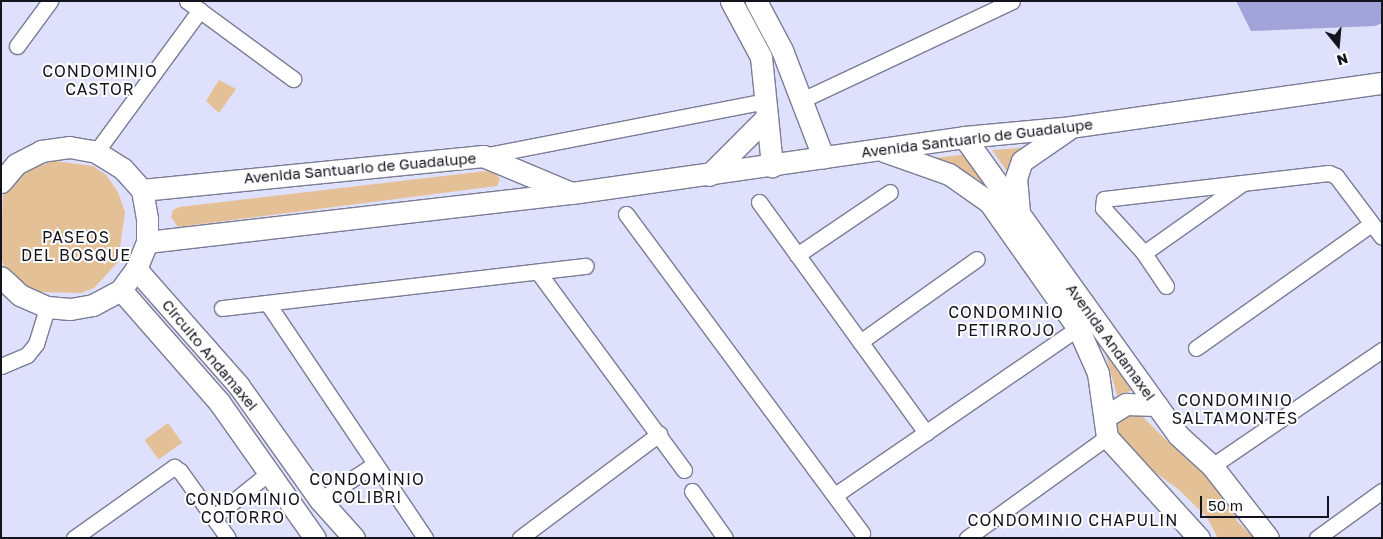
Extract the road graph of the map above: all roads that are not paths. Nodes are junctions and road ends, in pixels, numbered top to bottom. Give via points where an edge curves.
1 (50, 1) edge
2 (731, 1) edge
3 (756, 1) edge
4 (1012, 1) edge
5 (194, 6) edge
6 (17, 46) dead end
7 (293, 78) dead end
8 (1382, 83) edge
9 (802, 100) junction
10 (766, 109) junction
11 (1071, 127) junction
12 (964, 137) junction
13 (881, 150) junction
14 (96, 152) junction
15 (482, 156) junction
16 (823, 158) junction
17 (772, 166) junction
18 (511, 168) junction
19 (709, 174) junction
20 (3, 176) edge
21 (1244, 182) junction
22 (142, 190) junction
23 (890, 192) dead end
24 (572, 193) junction
25 (496, 202) junction
26 (759, 202) dead end
27 (1019, 213) junction
28 (626, 214) dead end
29 (1372, 224) junction
30 (1382, 237) edge
31 (147, 242) junction
32 (1144, 254) junction
33 (797, 255) junction
34 (977, 259) dead end
35 (586, 266) dead end
36 (136, 269) junction
37 (538, 272) junction
38 (1, 277) edge
39 (1166, 286) dead end
40 (121, 290) junction
41 (268, 304) junction
42 (47, 307) junction
43 (222, 308) dead end
44 (1078, 328) junction
45 (860, 342) junction
46 (1196, 348) dead end
47 (1382, 350) edge
48 (1, 366) edge
49 (1157, 405) junction
50 (1106, 427) junction
51 (926, 433) junction
52 (659, 434) junction
53 (375, 464) junction
54 (1212, 466) junction
55 (684, 470) dead end
56 (270, 471) junction
57 (692, 491) dead end
58 (1382, 491) edge
59 (836, 495) junction
60 (320, 500) junction
61 (214, 517) junction
62 (862, 533) dead end
63 (722, 537) edge
64 (74, 538) edge
65 (228, 538) edge
66 (315, 538) edge
67 (354, 538) edge
68 (425, 538) edge
69 (520, 538) edge
70 (968, 538) edge
71 (1199, 538) edge
72 (1268, 538) edge
73 (1317, 538) edge

1 - 6 street
2 - 10 street via 761,57
3 - 9 street via 782,50
4 - 9 street
5 - 7 street
5 - 14 street
8 - 11 street, Avenida Santuario de Guadalupe
9 - 16 street
10 - 15 street
10 - 17 street
10 - 19 street
11 - 12 street, Avenida Santuario de Guadalupe
11 - 27 street via 1022,161 1016,178
12 - 13 street, Avenida Santuario de Guadalupe
12 - 27 street, Avenida Andamaxei
13 - 16 street, Avenida Santuario de Guadalupe
13 - 44 street, Avenida Andamaxei via 949,174 989,202
14 - 20 street via 69,147 41,151 16,164
14 - 22 street via 123,169
15 - 18 street, Avenida Santuario de Guadalupe
15 - 22 street, Avenida Santuario de Guadalupe
16 - 17 street, Avenida Santuario de Guadalupe
17 - 19 street, Avenida Santuario de Guadalupe
18 - 24 street, Avenida Santuario de Guadalupe
18 - 25 street via 510,183
19 - 24 street, Avenida Santuario de Guadalupe
21 - 29 street via 1332,173
21 - 32 street
21 - 32 street via 1104,199 1103,208
22 - 31 street
23 - 33 street
24 - 25 street, Avenida Santuario de Guadalupe
25 - 31 street, Avenida Santuario de Guadalupe
26 - 33 street
27 - 49 street, Avenida Andamaxei
28 - 59 street
29 - 30 street
29 - 46 street
31 - 36 street
32 - 39 street
33 - 45 street
34 - 45 street
35 - 37 street
36 - 40 street
36 - 60 street, Circuito Andamaxei via 240,386
37 - 41 street
37 - 52 street
38 - 42 street via 20,295
40 - 42 street via 93,304 70,309
40 - 56 street, Circuito Andamaxei via 219,402
41 - 43 street
41 - 53 street
42 - 48 street via 36,344 27,355
44 - 50 street, Avenida Andamaxei via 1098,373
44 - 51 street
45 - 51 street
47 - 54 street
49 - 50 street via 1126,404
49 - 54 street, Avenida Andamaxei via 1178,435
50 - 70 street
50 - 71 street
51 - 59 street
52 - 55 street
52 - 69 street
53 - 60 street
53 - 68 street
54 - 72 street, Avenida Andamaxei
56 - 61 street
56 - 66 street, Circuito Andamaxei
57 - 63 street
58 - 73 street
59 - 62 street
60 - 67 street, Circuito Andamaxei
61 - 64 street via 174,468
61 - 65 street

